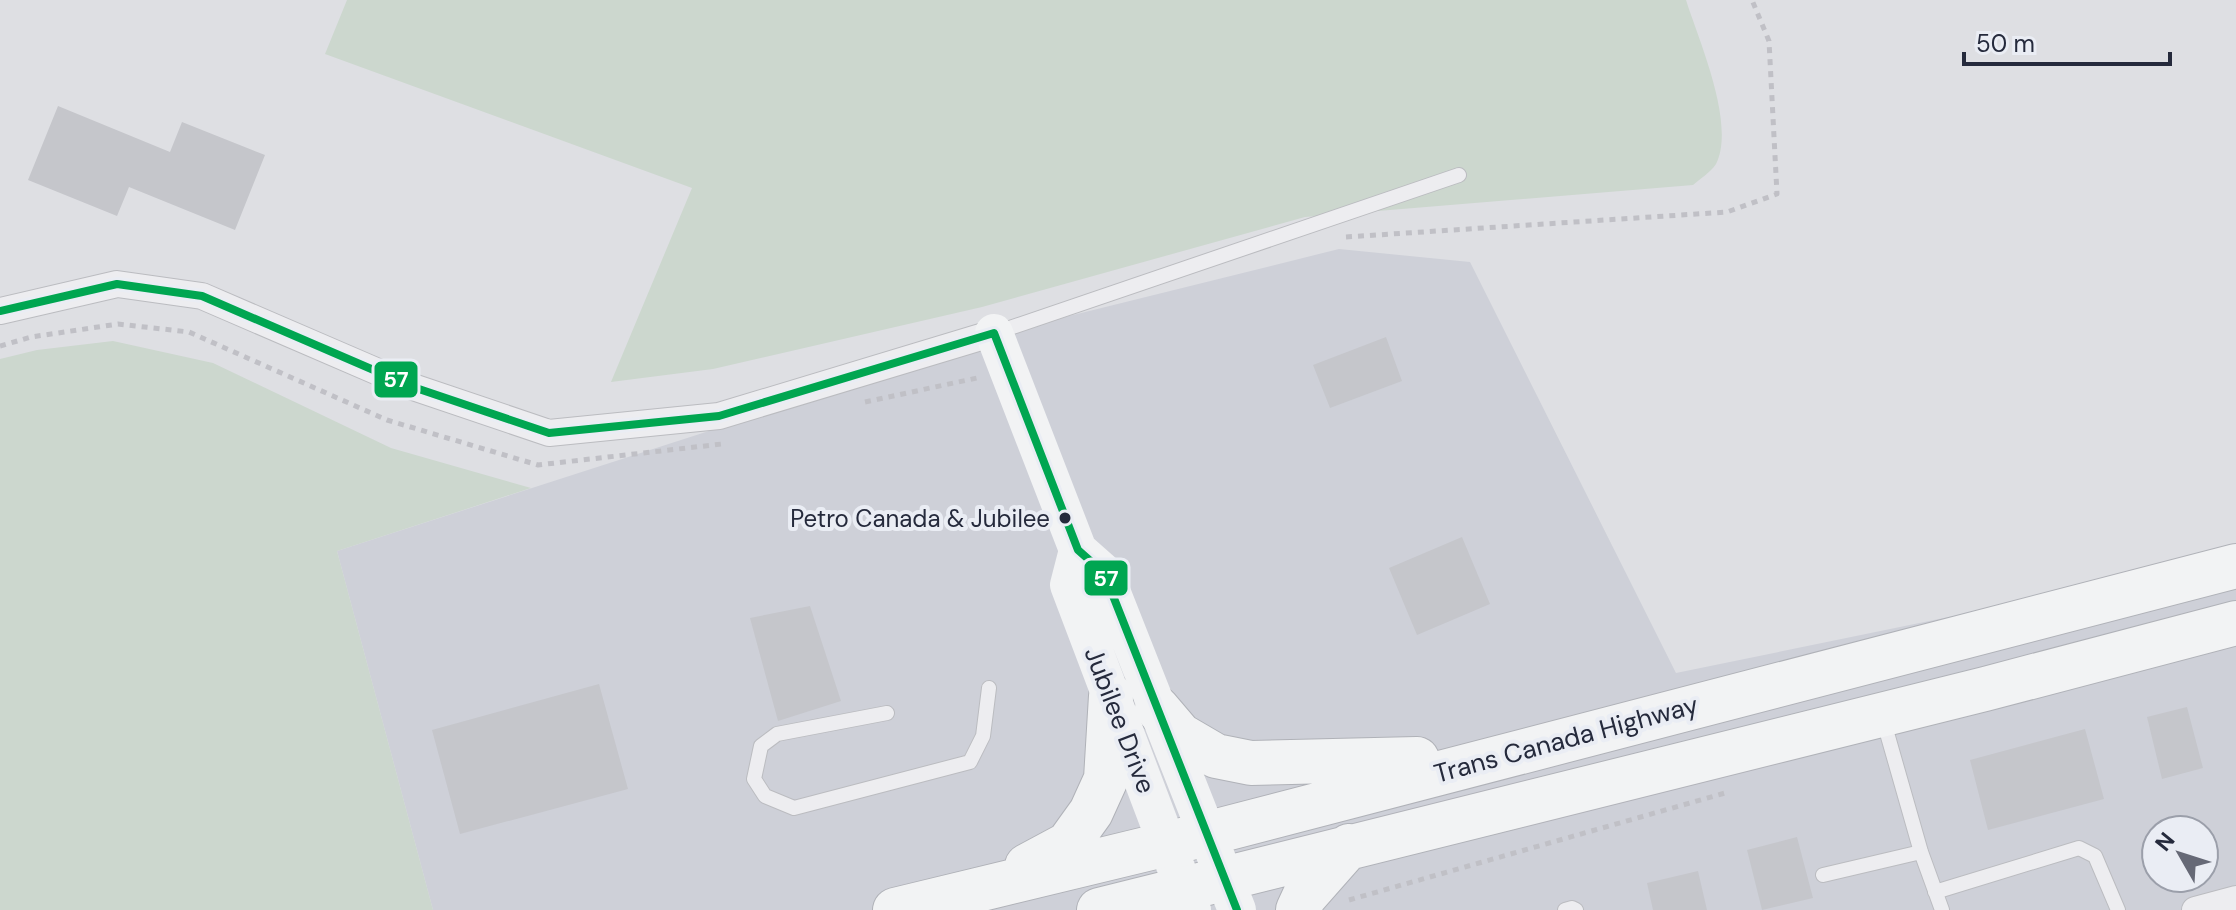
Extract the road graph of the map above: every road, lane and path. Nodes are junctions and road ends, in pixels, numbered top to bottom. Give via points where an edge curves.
1 (1459, 175) dead end
2 (0, 311) edge
3 (994, 333) junction
4 (1078, 550) junction
5 (2236, 566) edge
6 (2236, 623) edge
7 (989, 688) dead end
8 (1111, 696) junction
9 (1157, 708) junction
10 (887, 713) dead end
11 (1882, 714) junction
12 (1492, 758) junction
13 (1733, 791) dead end
14 (1186, 838) junction
15 (1349, 846) junction
16 (1921, 852) junction
17 (1823, 875) dead end
18 (987, 888) junction
19 (1935, 892) junction
20 (1209, 896) edge
21 (2236, 899) edge
22 (1340, 903) dead end
23 (895, 910) edge
24 (1099, 910) edge
25 (1298, 910) edge
26 (1565, 910) edge
27 (1576, 910) edge
28 (1942, 910) edge
29 (2118, 910) edge
30 (2195, 910) edge

1 - 3 lane
2 - 3 street via 117,284 202,296 413,387 549,433 719,416
3 - 4 street, Jubilee Drive
4 - 8 street, Jubilee Drive via 1069,585
4 - 9 street, Jubilee Drive via 1104,573
5 - 12 highway, Trans Canada Highway
6 - 11 highway, Trans Canada Highway
7 - 10 lane via 983,736 970,762 794,808 765,796 754,779 761,746 777,734
8 - 14 street, Jubilee Drive
8 - 18 highway via 1106,779 1091,812 1068,844
9 - 12 highway via 1180,735 1216,756 1251,763
9 - 14 street, Jubilee Drive
11 - 15 highway, Trans Canada Highway
11 - 16 lane
12 - 14 highway, Trans Canada Highway
13 - 22 path
14 - 18 highway, Trans Canada Highway
14 - 20 street, Jubilee Drive
15 - 20 highway, Trans Canada Highway
15 - 25 highway
16 - 17 lane
16 - 19 lane
18 - 23 highway, Trans Canada Highway
19 - 28 lane
19 - 29 lane via 2079,848 2095,856
20 - 24 highway, Trans Canada Highway
21 - 30 street
26 - 27 lane

